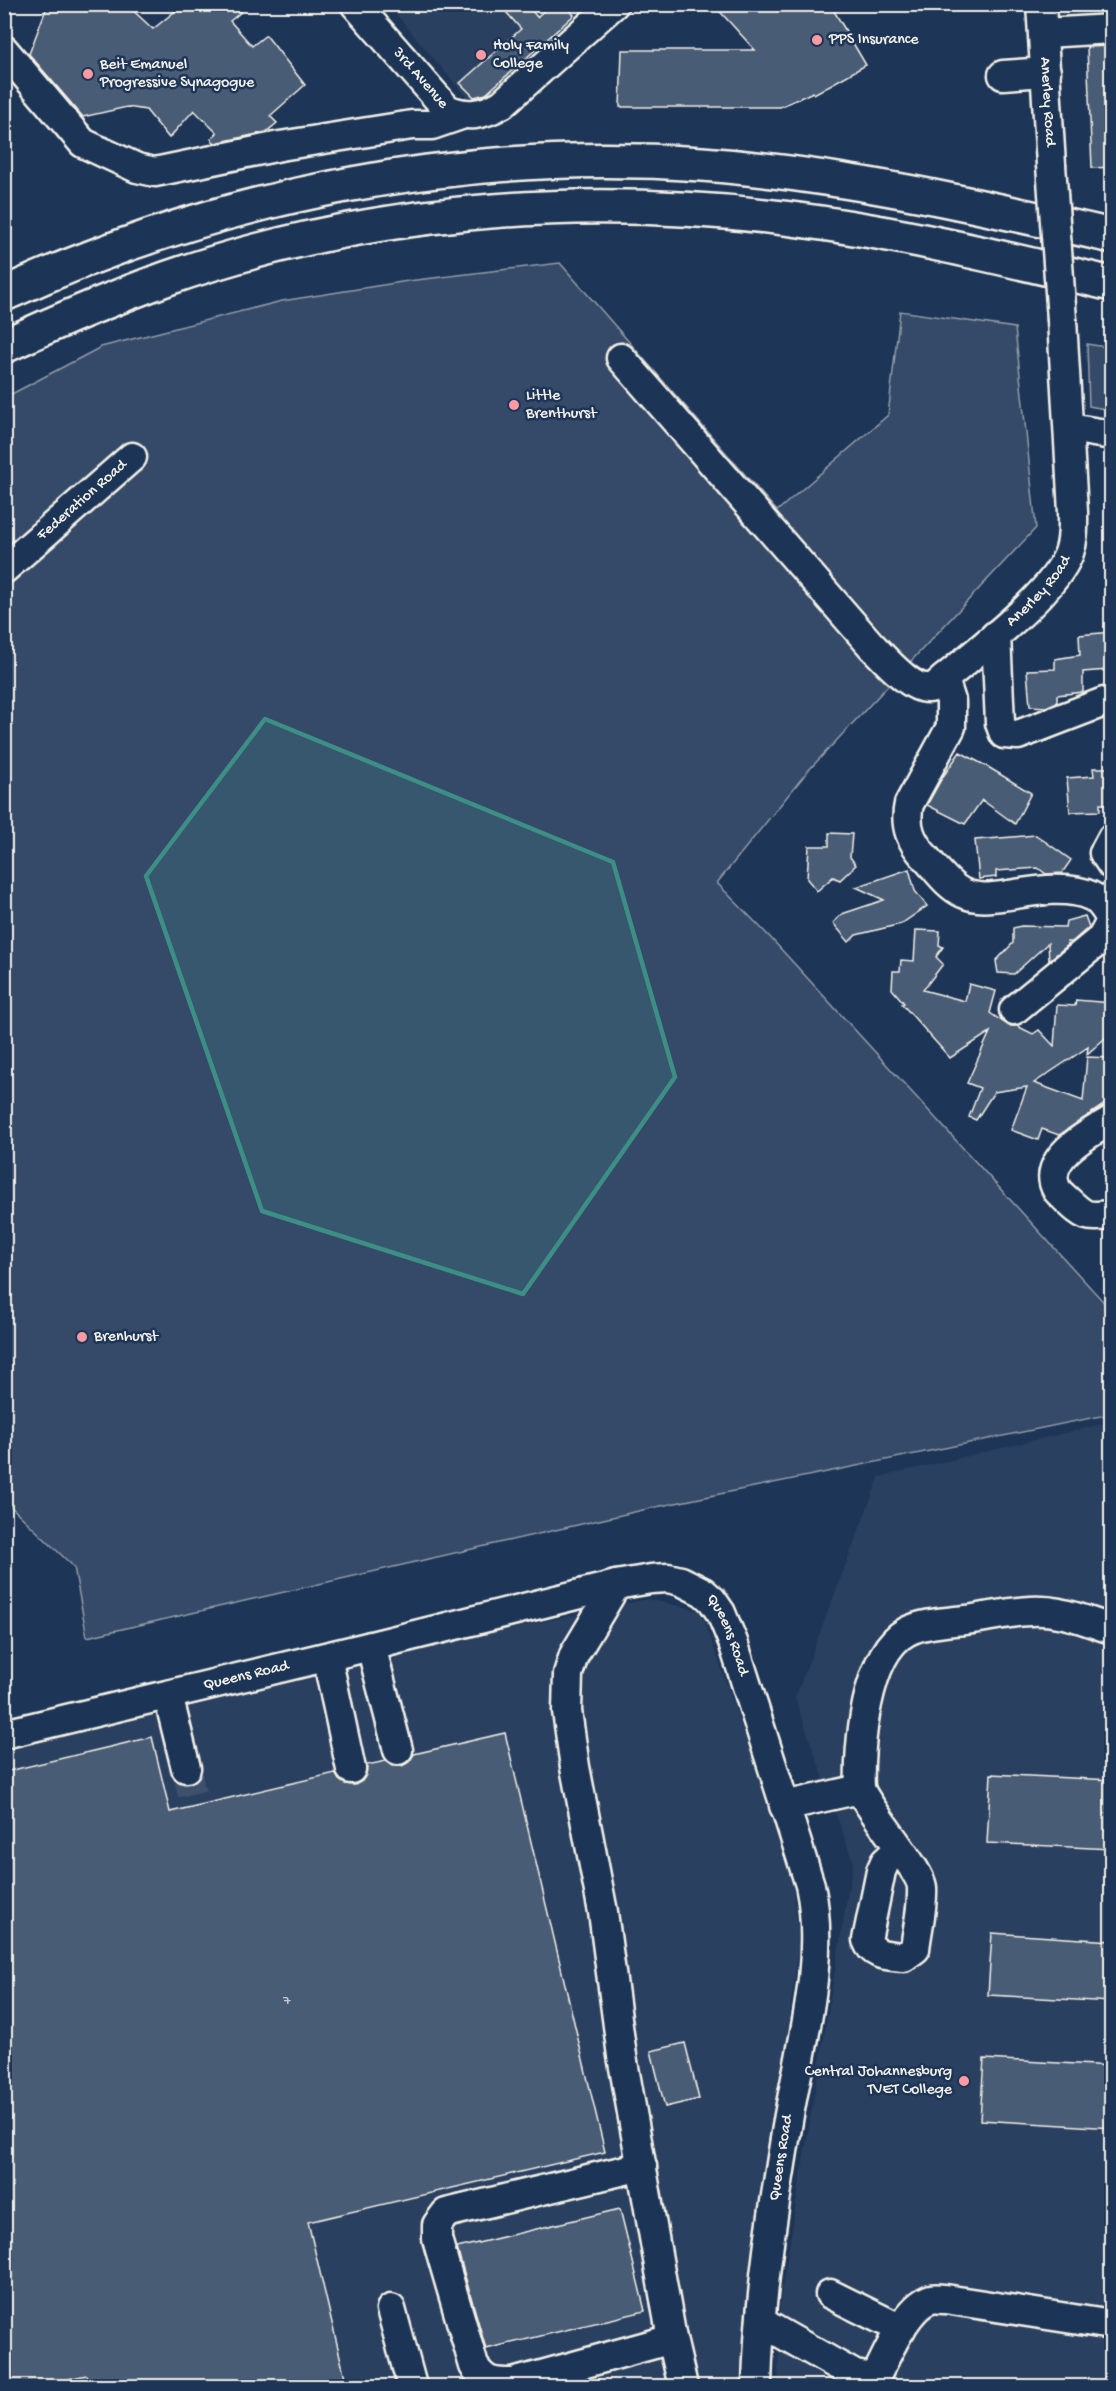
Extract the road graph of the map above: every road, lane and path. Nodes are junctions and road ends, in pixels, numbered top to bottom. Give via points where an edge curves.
1 (355, 4) edge
2 (614, 4) edge
3 (1041, 4) edge
4 (1112, 29) edge
5 (1044, 33) junction
6 (4, 50) edge
7 (1046, 72) junction
8 (1003, 75) dead end
9 (464, 114) junction
10 (1112, 236) edge
11 (1112, 284) edge
12 (4, 294) edge
13 (4, 346) edge
14 (621, 358) dead end
15 (1069, 428) junction
16 (1112, 435) edge
17 (132, 457) dead end
18 (4, 569) edge
19 (996, 635) junction
20 (944, 679) junction
21 (1112, 702) edge
22 (1112, 838) edge
23 (1112, 865) edge
24 (1111, 917) edge
25 (1014, 1010) dead end
26 (1112, 1120) edge
27 (1112, 1215) edge
28 (616, 1584) junction
29 (1112, 1629) edge
30 (371, 1646) junction
31 (327, 1657) junction
32 (168, 1695) junction
33 (4, 1734) edge
34 (398, 1750) dead end
35 (186, 1768) tunnel mouth
36 (351, 1769) dead end
37 (860, 1788) junction
38 (784, 1806) junction
39 (899, 1849) dead end
40 (642, 2166) junction
41 (830, 2294) dead end
42 (391, 2309) dead end
43 (761, 2322) junction
44 (1112, 2325) edge
45 (901, 2329) junction
46 (672, 2339) junction
47 (412, 2386) edge
48 (683, 2386) edge
49 (757, 2386) edge

1 - 9 street, 3rd Avenue via 447,109
2 - 9 street, 3rd Avenue via 502,105 482,114
3 - 5 street, Anerley Road
4 - 5 street
5 - 7 street, Anerley Road
6 - 9 street via 83,143 154,172 280,146 432,125
7 - 8 street
7 - 15 street, Anerley Road, bridge
10 - 12 highway via 948,199 828,178 704,164 565,160 436,171 302,193 170,230
11 - 13 highway via 948,246 820,222 659,208 501,209 400,220 231,258 105,302
14 - 20 street, Anerley Road via 871,645 907,680 921,688 936,686
15 - 16 street
15 - 19 street, Anerley Road via 1073,512 1070,551 1055,579
17 - 18 street, Federation Road
19 - 20 street, Anerley Road
19 - 21 street via 1000,723 1004,734 1018,735
20 - 24 street via 951,701 951,727 906,816 908,831 918,849 951,885 964,893 979,897 1034,891 1075,892 1101,903
22 - 23 street via 1104,853
24 - 25 street via 1102,938
26 - 27 street via 1060,1157 1055,1178 1057,1189 1077,1210 1088,1217
28 - 30 street, Queens Road
28 - 38 street, Queens Road via 668,1578 694,1587 712,1600 733,1642
28 - 40 street via 574,1654 567,1680 567,1711
29 - 37 street via 1058,1612 1026,1611 906,1631 885,1652 872,1679 859,1765
30 - 31 street, Queens Road
30 - 34 street
31 - 32 street, Queens Road
31 - 36 street
32 - 33 street, Queens Road
32 - 35 street
37 - 38 street
37 - 39 street
38 - 43 street, Queens Road via 810,1885 816,1935 778,2181
40 - 46 street
40 - 46 street via 446,2213 437,2226 437,2239 474,2366 482,2378 494,2383 513,2383
41 - 45 street
42 - 47 street
43 - 45 street via 855,2375 867,2377 877,2374
43 - 49 street, Queens Road
44 - 45 street via 931,2299 916,2309
46 - 48 street

